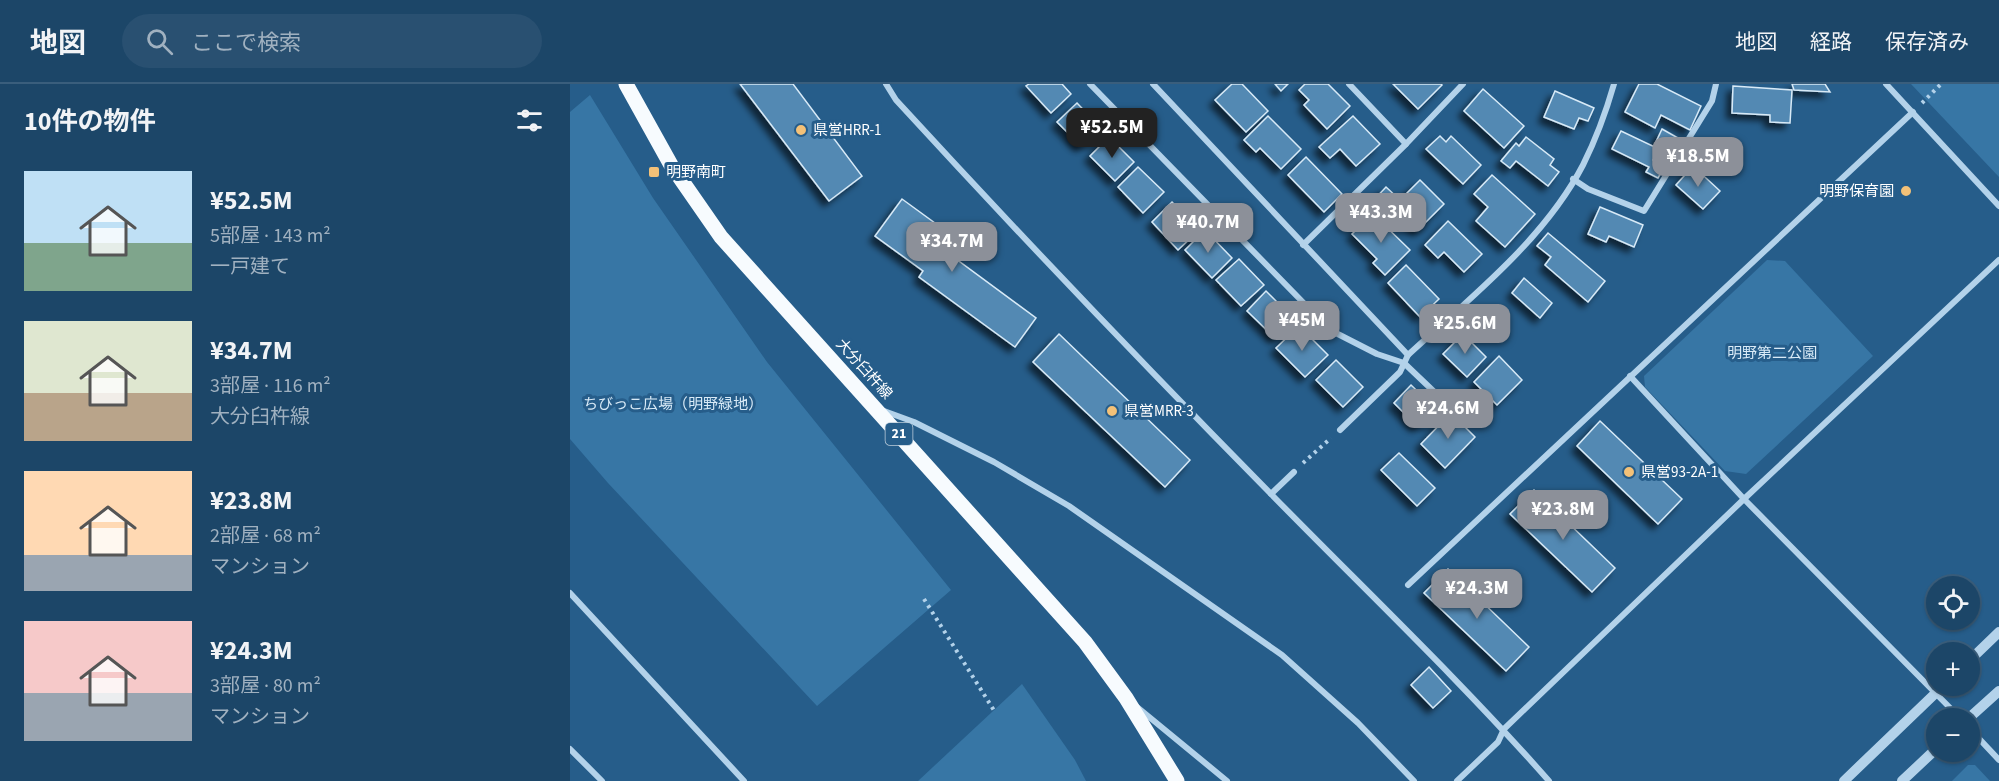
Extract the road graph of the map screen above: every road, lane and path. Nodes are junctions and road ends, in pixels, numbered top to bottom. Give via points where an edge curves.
1 (626, 84) edge
2 (886, 84) edge
3 (1090, 84) edge
4 (1153, 84) edge
5 (1349, 84) edge
6 (1463, 84) edge
7 (1614, 84) edge
8 (1716, 84) edge
9 (1886, 84) edge
10 (1941, 84) edge
11 (1912, 112) junction
12 (1406, 144) junction
13 (1573, 179) junction
14 (1999, 206) edge
15 (1303, 245) junction
16 (1999, 260) edge
17 (1408, 356) junction
18 (1404, 363) junction
19 (1630, 376) junction
20 (864, 396) junction
21 (1448, 405) dead end
22 (1340, 430) joint
23 (1294, 472) joint
24 (1270, 494) junction
25 (1744, 499) junction
26 (1408, 585) dead end
27 (570, 593) edge
28 (924, 599) dead end
29 (1999, 632) edge
30 (1980, 650) edge
31 (1926, 676) edge
32 (1999, 691) edge
33 (1932, 696) edge
34 (1126, 698) junction
35 (1980, 708) edge
36 (995, 712) dead end
37 (1504, 729) junction
38 (1980, 740) edge
39 (570, 749) edge
40 (1926, 758) edge
41 (1999, 760) edge
42 (602, 781) edge
43 (744, 781) edge
44 (1177, 781) edge
45 (1227, 781) edge
46 (1414, 781) edge
47 (1457, 781) edge
48 (1549, 781) edge
49 (1844, 781) edge
50 (1902, 781) edge

1 - 20 main road, 大分臼杵線 / 21 via 670,165 721,237
2 - 24 street via 896,100 1022,237
3 - 18 street via 1330,330
4 - 15 street
5 - 12 street
6 - 12 street
7 - 13 street via 1603,120
8 - 13 street via 1712,101 1644,211
9 - 11 street
10 - 11 path
11 - 14 street
11 - 19 street
12 - 15 street
13 - 17 street via 1552,211 1508,262
15 - 17 street
16 - 25 street
17 - 18 street
18 - 21 street
18 - 22 street via 1400,372
19 - 25 street
19 - 26 street
20 - 34 main road, 大分臼杵線 / 21 via 1035,584
20 - 46 street via 886,412 994,462 1068,506 1272,648 1358,723
22 - 23 path
23 - 24 street
24 - 37 street
25 - 31 street
25 - 37 street
27 - 43 street
28 - 36 path
29 - 30 street
32 - 35 street
33 - 49 street
34 - 44 main road, 大分臼杵線 / 21
34 - 45 street
37 - 47 street via 1498,742
37 - 48 street
38 - 41 street
39 - 42 street
40 - 50 street

